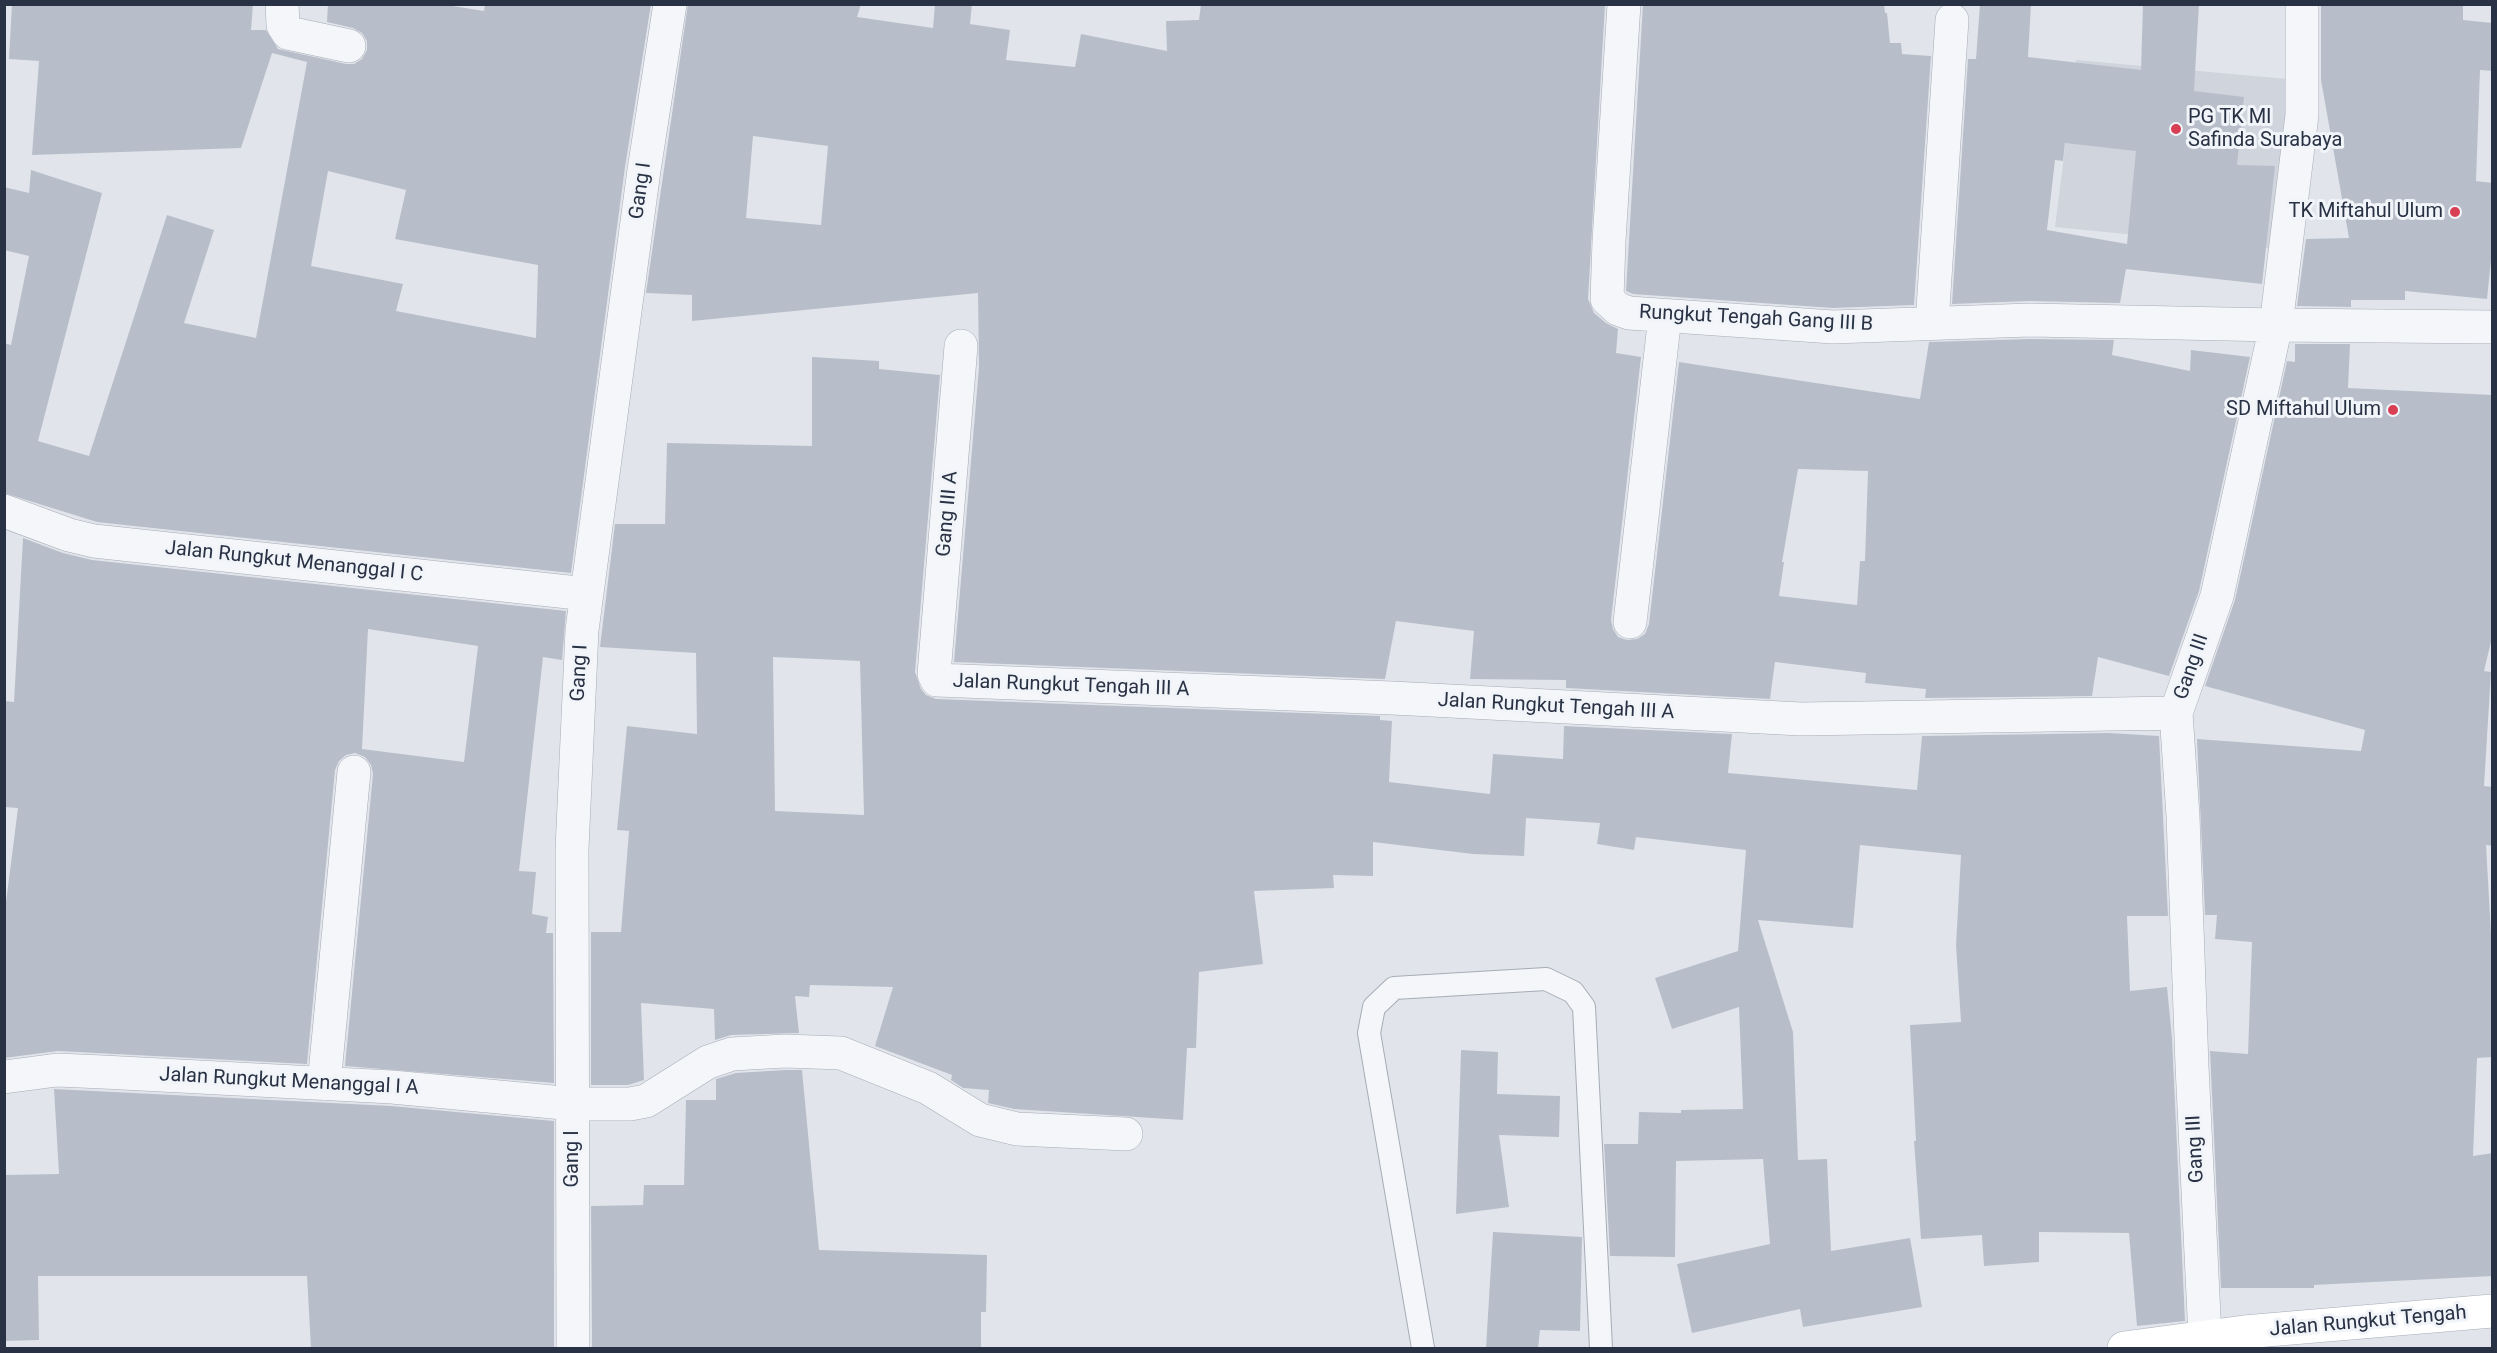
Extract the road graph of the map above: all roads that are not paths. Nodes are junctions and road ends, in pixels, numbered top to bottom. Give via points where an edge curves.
1 (282, 4) edge
2 (670, 4) edge
3 (1624, 4) edge
4 (2302, 4) edge
5 (1952, 20) dead end
6 (349, 46) dead end
7 (1665, 316) junction
8 (1932, 323) junction
9 (2276, 325) junction
10 (2493, 327) edge
11 (961, 346) dead end
12 (4, 511) edge
13 (587, 594) junction
14 (1630, 622) dead end
15 (937, 680) joint
16 (2176, 713) junction
17 (354, 772) dead end
18 (4, 1077) edge
19 (324, 1083) junction
20 (574, 1104) junction
21 (1126, 1134) dead end
22 (2493, 1311) edge
23 (2205, 1338) junction
24 (2244, 1340) edge
25 (573, 1348) edge
26 (1423, 1348) edge
27 (1601, 1348) edge
28 (2124, 1348) edge

1 - 6 street via 283,26 288,33
2 - 13 street, Gang I
3 - 7 street, Rungkut Tengah Gang III B via 1607,299 1629,313
4 - 9 street, Gang III via 2302,115
5 - 8 street
7 - 8 street, Rungkut Tengah Gang III B via 1833,327
7 - 14 street
8 - 9 street, Rungkut Tengah Gang III B via 2041,320
9 - 10 street, Rungkut Tengah Gang III B
9 - 16 street, Gang III via 2217,596
11 - 15 street, Gang III A via 934,674
12 - 13 street, Jalan Rungkut Menanggal I C via 94,541
13 - 20 street, Gang I via 572,849
15 - 16 street, Jalan Rungkut Tengah III A via 1801,719
16 - 23 street, Gang III
17 - 19 street
18 - 19 street, Jalan Rungkut Menanggal I A via 57,1070
19 - 20 street, Jalan Rungkut Menanggal I A
20 - 21 street, Jalan Rungkut Menanggal I A via 646,1101 708,1062 732,1054 841,1053 928,1088 980,1120 1017,1129
20 - 25 street, Gang I
22 - 24 main road, Jalan Rungkut Tengah
23 - 24 main road, Jalan Rungkut Tengah
23 - 28 main road, Jalan Rungkut Tengah
26 - 27 lane via 1369,1033 1374,1007 1394,988 1546,980 1573,992 1584,1007

